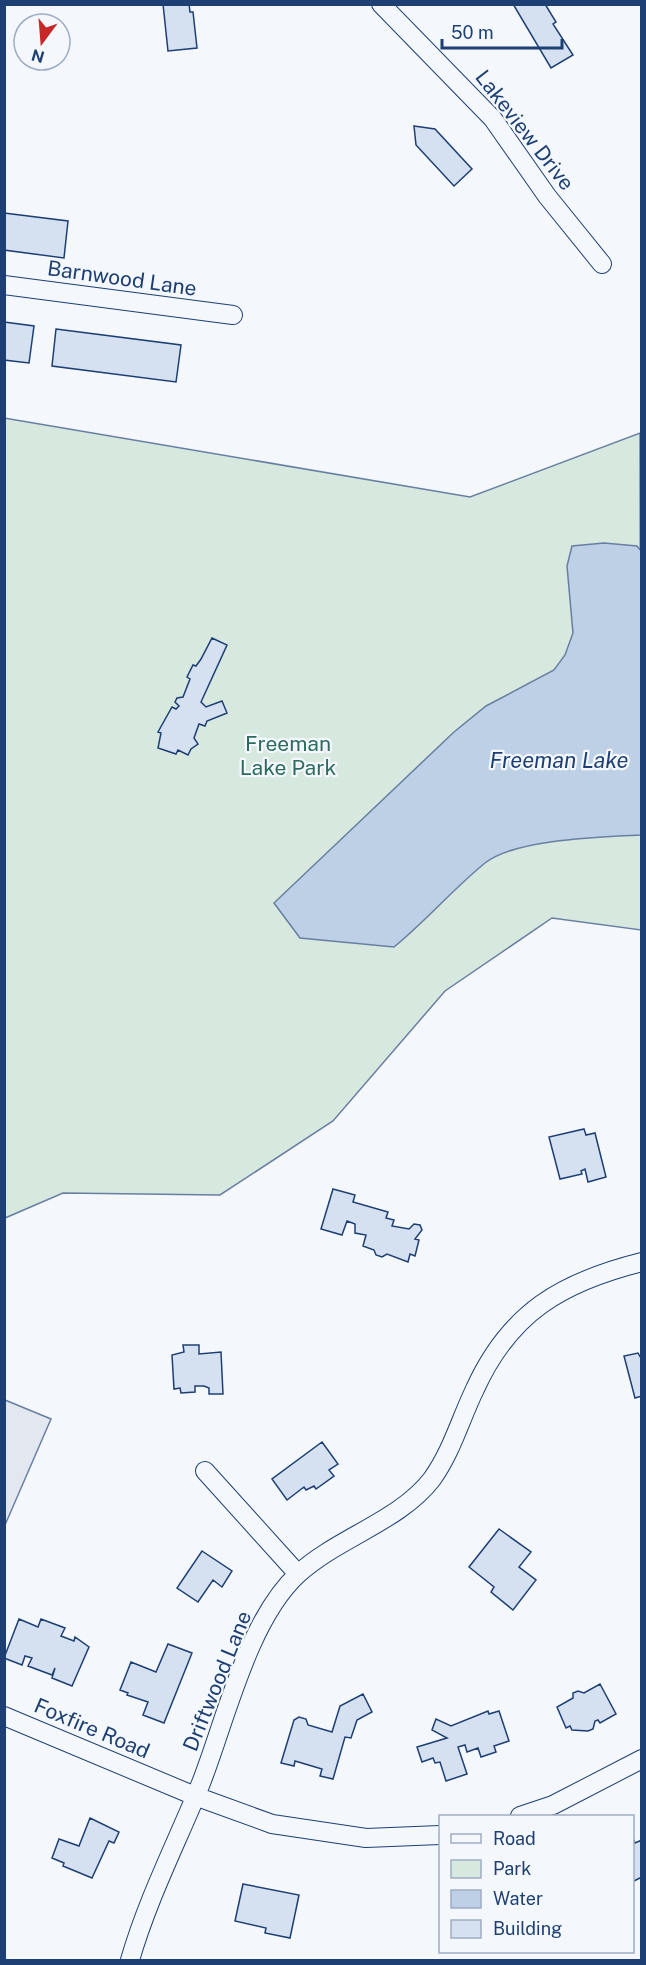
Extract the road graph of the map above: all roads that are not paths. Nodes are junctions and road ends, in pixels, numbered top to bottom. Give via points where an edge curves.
1 (381, 4) edge
2 (602, 264) dead end
3 (4, 285) edge
4 (233, 315) dead end
5 (642, 1263) edge
6 (206, 1472) dead end
7 (298, 1574) junction
8 (4, 1716) edge
9 (642, 1759) edge
10 (195, 1796) junction
11 (523, 1815) edge
12 (439, 1835) edge
13 (130, 1960) edge

1 - 2 street, Lakeview Drive via 488,112
3 - 4 street, Barnwood Lane
5 - 7 street, Driftwood Lane via 573,1285 520,1320 484,1370 450,1451 430,1481 408,1502
6 - 7 street
7 - 10 street, Driftwood Lane via 279,1595 260,1628
8 - 10 street, Foxfire Road
9 - 11 street via 554,1805
10 - 12 street, Foxfire Road via 272,1824 319,1833 366,1838
10 - 13 street, Driftwood Lane via 158,1879

